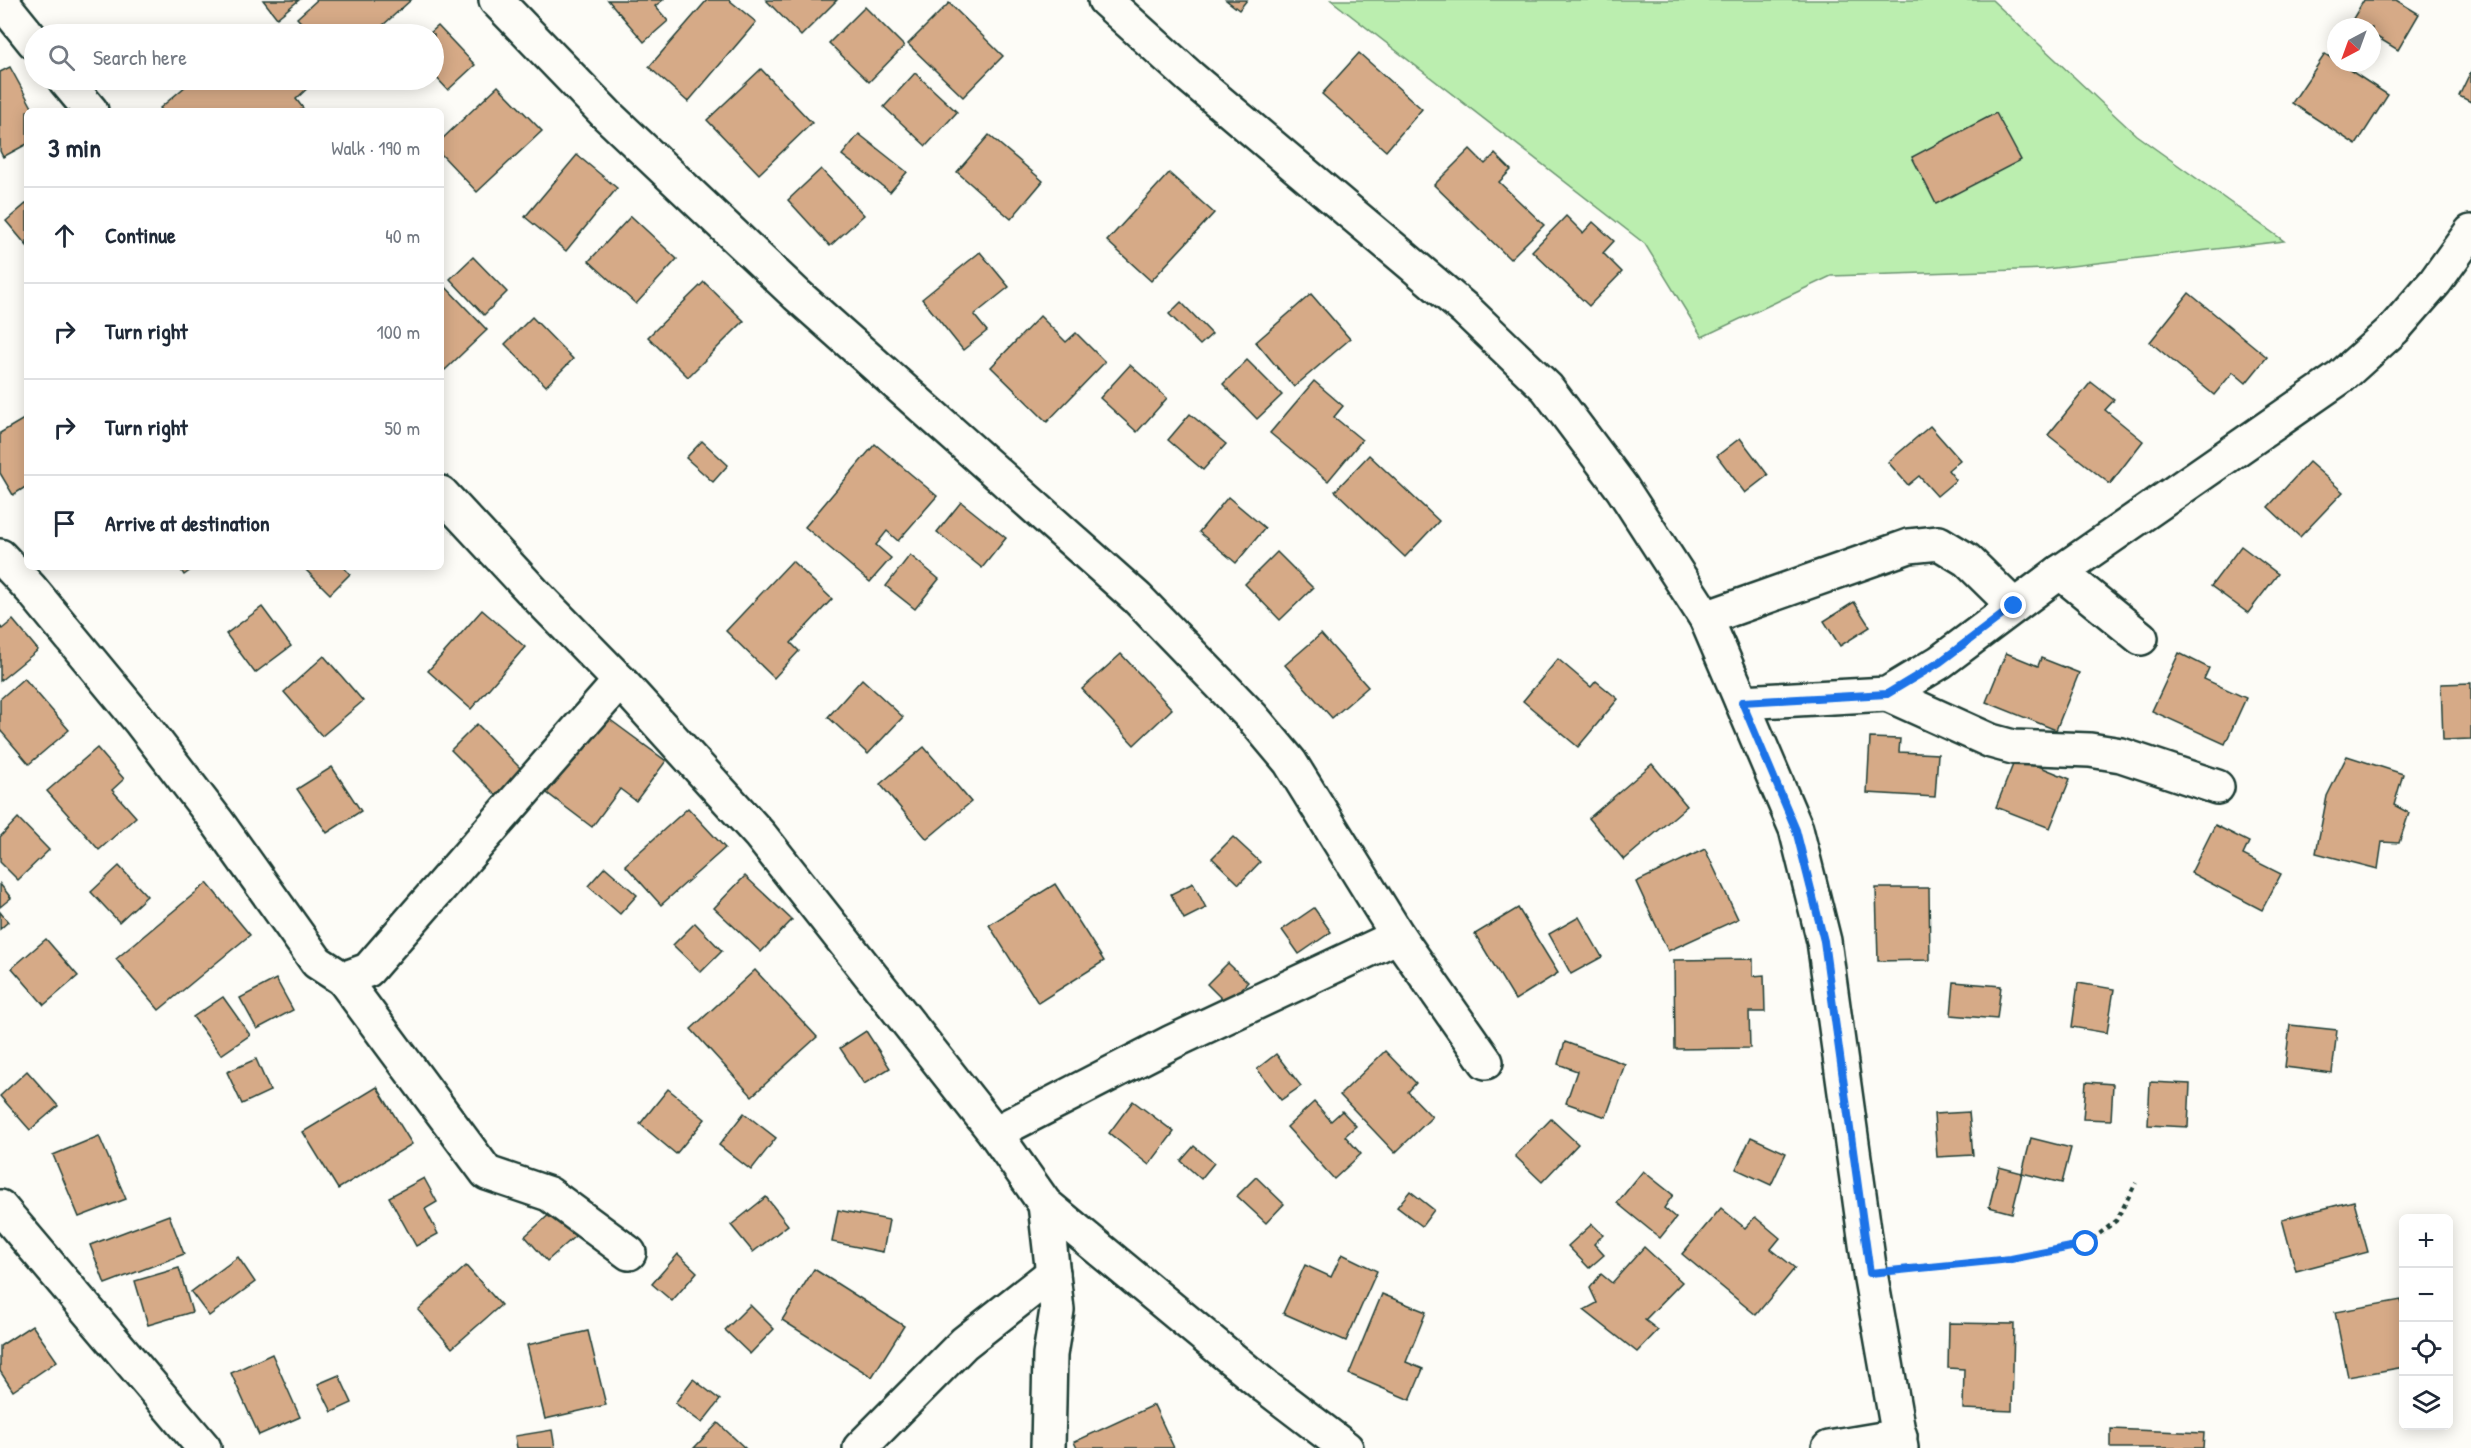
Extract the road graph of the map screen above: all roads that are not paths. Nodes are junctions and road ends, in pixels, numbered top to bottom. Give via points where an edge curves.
1 (0, 0) edge
2 (496, 0) edge
3 (1105, 0) edge
4 (24, 30) edge
5 (73, 90) edge
6 (88, 108) edge
7 (2471, 232) edge
8 (444, 496) edge
9 (0, 556) edge
10 (2060, 572) junction
11 (2014, 606) junction
12 (1706, 618) junction
13 (2141, 638) dead end
14 (620, 681) junction
15 (1887, 694) junction
16 (1742, 702) junction
17 (2217, 788) dead end
18 (1398, 936) junction
19 (343, 979) junction
20 (1486, 1062) dead end
21 (995, 1133) junction
22 (1045, 1204) junction
23 (0, 1207) edge
24 (629, 1253) dead end
25 (1053, 1273) junction
26 (1901, 1442) edge
27 (204, 1448) edge
28 (861, 1448) edge
29 (1048, 1448) edge
30 (1346, 1448) edge
31 (1829, 1448) edge

1 - 4 street
2 - 18 street via 607,115 788,287 1137,598 1170,632 1290,762
3 - 12 street via 1190,77 1466,310 1547,388 1622,488
5 - 6 street
7 - 10 street via 2394,329 2341,376
8 - 14 street
9 - 19 street via 140,721 317,962
10 - 11 street
10 - 13 street
11 - 12 street via 1967,560 1939,543 1909,546
11 - 15 street via 1940,662
12 - 16 street
14 - 19 street via 368,970
14 - 21 street via 760,835
15 - 16 street
15 - 17 street via 1990,741 2013,747 2090,750 2121,756
16 - 26 street via 1796,830 1824,941 1870,1273
18 - 20 street
18 - 21 street via 1172,1042
19 - 24 street via 487,1173 549,1194
21 - 22 street
22 - 25 street
22 - 30 street
23 - 27 street
25 - 28 street via 963,1343
25 - 29 street via 1057,1310 1050,1355
26 - 31 street

